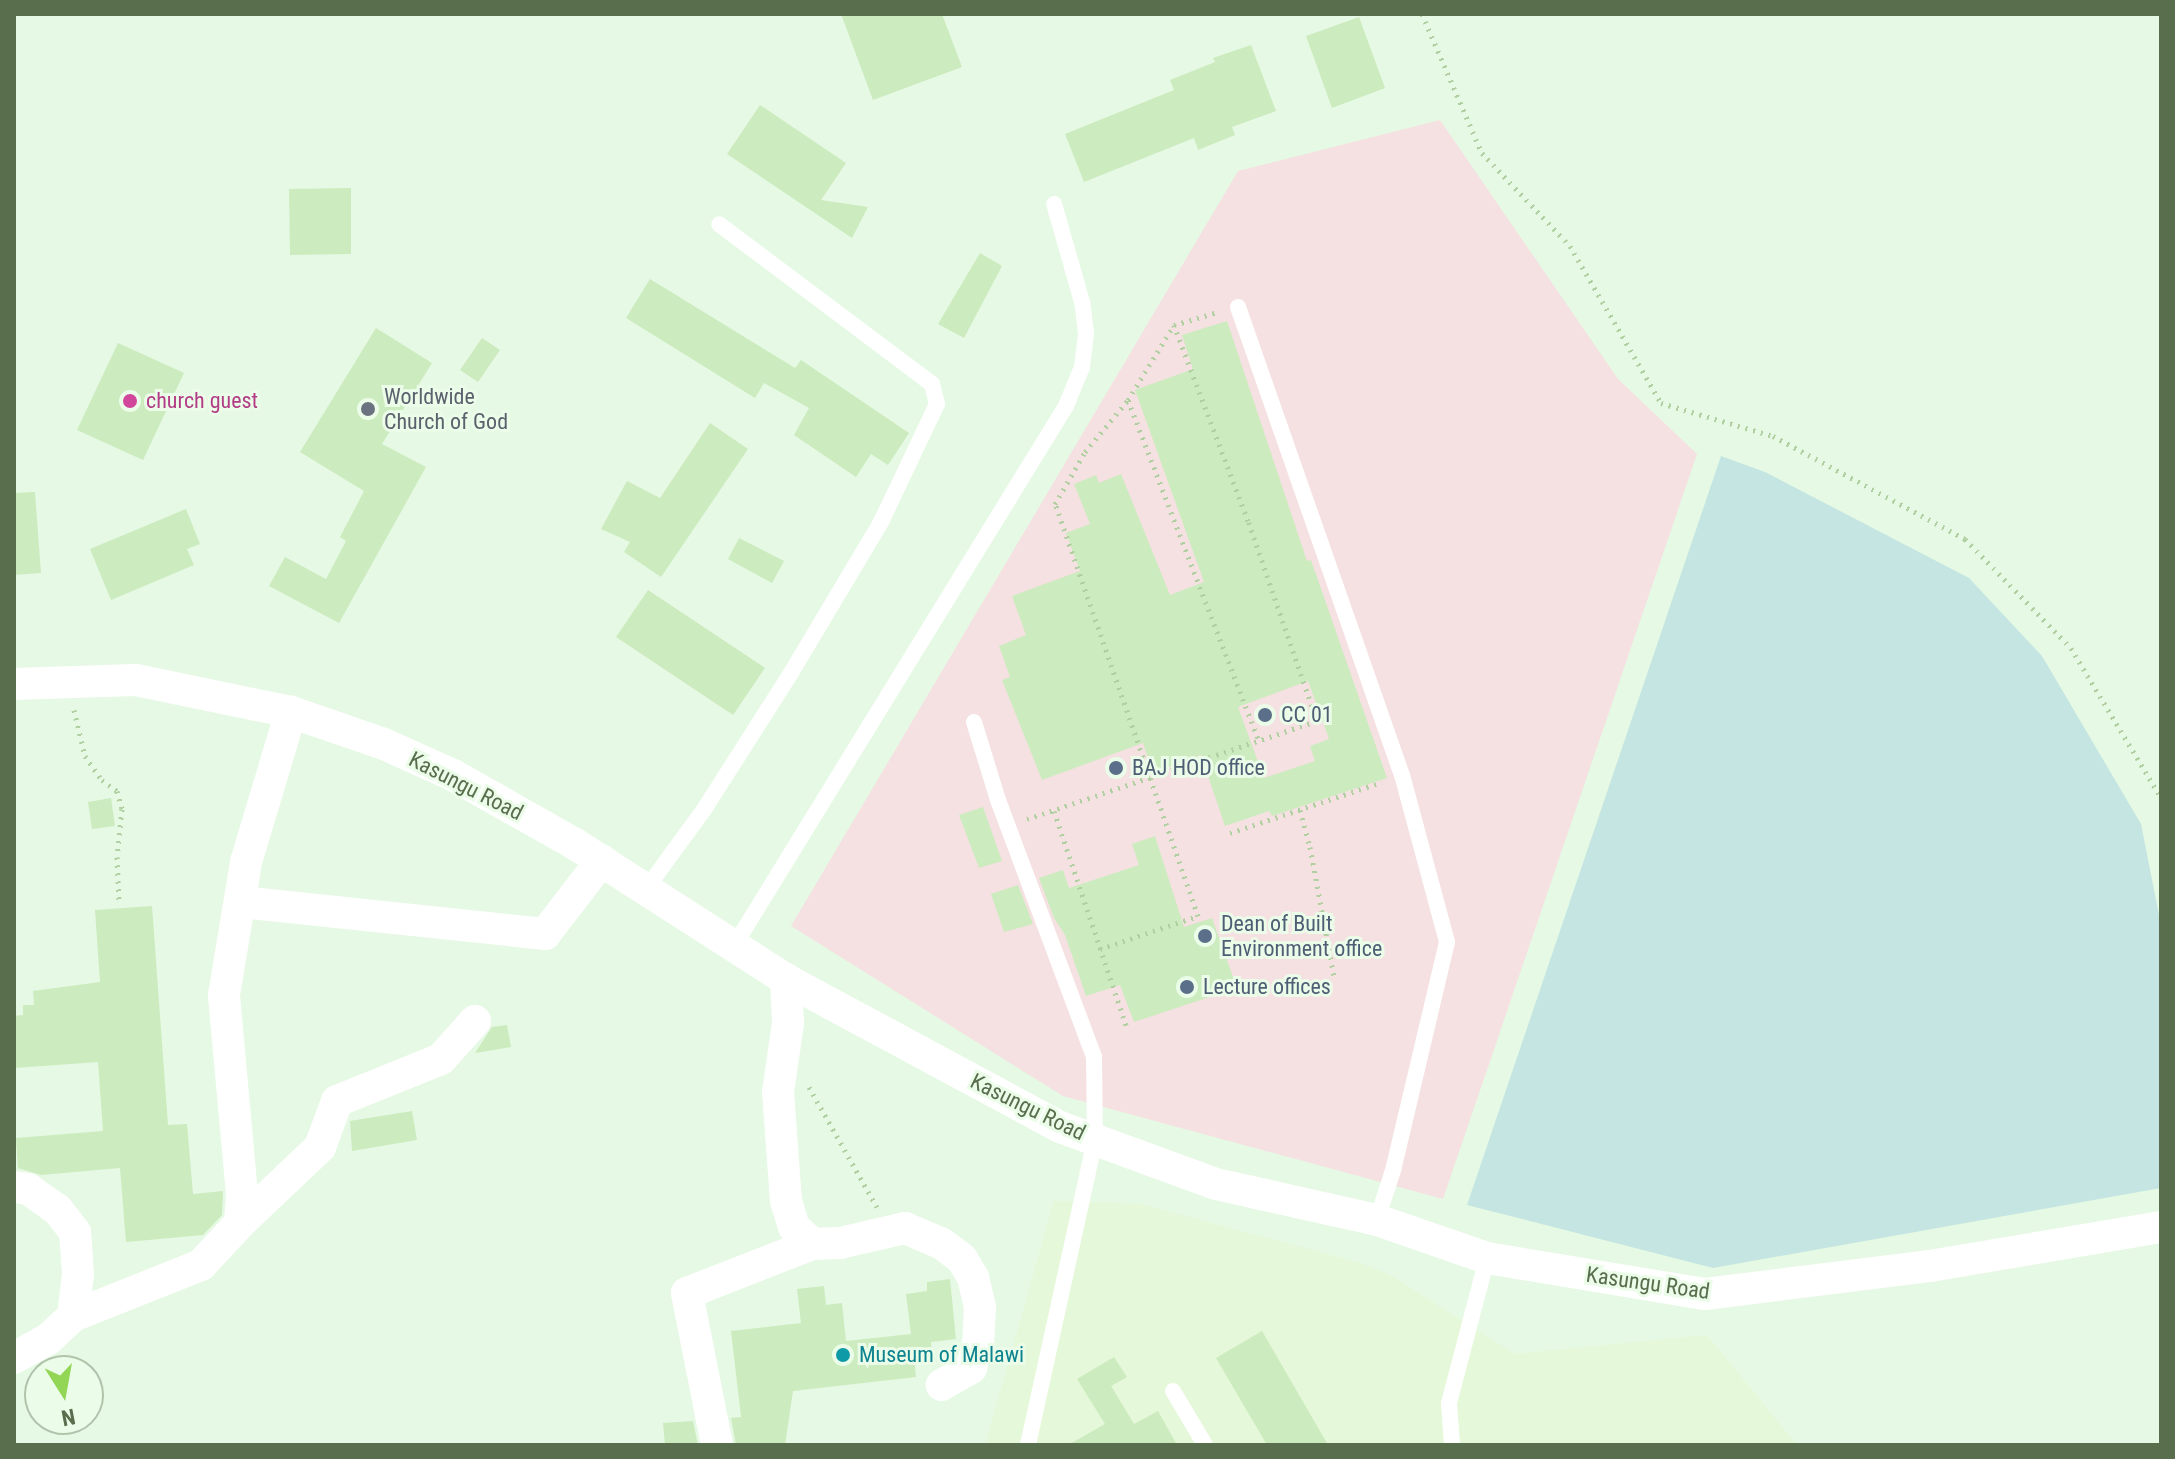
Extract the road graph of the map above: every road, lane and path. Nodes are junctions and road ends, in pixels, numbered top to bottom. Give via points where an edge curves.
1 (1422, 14) edge
2 (1054, 204) dead end
3 (719, 224) dead end
4 (1238, 307) joint
5 (1174, 325) junction
6 (1128, 400) junction
7 (73, 680) junction
8 (14, 684) edge
9 (291, 712) junction
10 (974, 722) dead end
11 (1259, 742) junction
12 (1402, 775) junction
13 (1152, 778) junction
14 (2161, 798) edge
15 (1300, 810) junction
16 (1230, 833) dead end
17 (602, 860) junction
18 (646, 889) junction
19 (119, 901) dead end
20 (241, 902) junction
21 (734, 946) junction
22 (1100, 949) junction
23 (1334, 976) dead end
24 (786, 979) junction
25 (475, 1021) dead end
26 (1127, 1028) dead end
27 (804, 1075) dead end
28 (1095, 1140) junction
29 (14, 1187) edge
30 (1377, 1220) junction
31 (240, 1223) junction
32 (2161, 1227) edge
33 (905, 1228) junction
34 (812, 1244) junction
35 (1487, 1258) junction
36 (73, 1316) junction
37 (14, 1358) edge
38 (941, 1385) dead end
39 (1173, 1391) dead end
40 (717, 1445) edge
41 (1028, 1445) edge
42 (1205, 1445) edge
43 (1452, 1445) edge

1 - 14 path via 1482,153 1570,246 1661,403 1773,436 1965,539 2071,648
2 - 21 lane via 1086,333 1082,367 1066,406
3 - 18 lane via 932,384 937,404 881,522 791,673
4 - 5 path
4 - 12 lane
5 - 6 path
5 - 11 path via 1317,721
6 - 11 path
6 - 13 path via 1085,452 1055,504
7 - 8 street, Kasungu Road
7 - 9 street, Kasungu Road via 136,680
7 - 19 path via 81,746 102,780 117,791 122,809
9 - 17 street, Kasungu Road via 453,775
9 - 20 street via 246,862
10 - 28 lane via 1094,1057
11 - 13 path
12 - 15 path
12 - 30 lane via 1447,942
13 - 22 path via 1054,811
13 - 22 path via 1198,916
15 - 16 path
15 - 23 path
17 - 18 street, Kasungu Road
17 - 20 street via 545,934
18 - 21 street, Kasungu Road
20 - 31 street via 224,995 242,1194
21 - 24 street, Kasungu Road
22 - 26 path
24 - 28 street, Kasungu Road via 1060,1127
24 - 34 street via 788,1023 778,1092 781,1157 794,1227
25 - 31 street via 441,1059 337,1101 320,1147
27 - 33 path via 886,1221
28 - 30 street, Kasungu Road via 1216,1184
28 - 41 lane
29 - 36 street via 28,1189 57,1209 75,1232
30 - 35 street, Kasungu Road
31 - 36 street via 201,1265
32 - 35 street, Kasungu Road via 1914,1268 1705,1294
33 - 34 street
33 - 38 street via 941,1243 962,1259 980,1307 971,1368
34 - 40 street via 687,1293
35 - 43 lane via 1449,1403
36 - 37 street via 48,1339
39 - 42 lane

